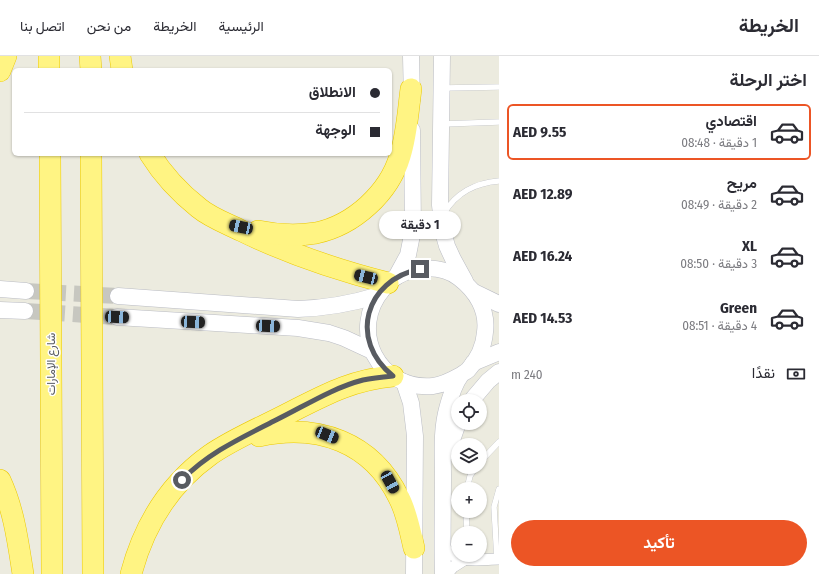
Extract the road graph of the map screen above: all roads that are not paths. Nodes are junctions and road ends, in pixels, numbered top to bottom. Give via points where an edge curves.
1 (6, 56) edge
2 (49, 56) edge
3 (90, 56) edge
4 (120, 56) edge
5 (411, 56) edge
6 (442, 56) edge
7 (49, 68) edge
8 (91, 68) edge
9 (122, 68) edge
10 (0, 70) edge
11 (499, 87) edge
12 (441, 88) junction
13 (412, 89) junction
14 (499, 122) edge
15 (441, 124) junction
16 (50, 156) edge
17 (91, 156) edge
18 (151, 156) edge
19 (499, 181) edge
20 (441, 218) junction
21 (227, 224) junction
22 (387, 285) junction
23 (471, 288) junction
24 (0, 289) edge
25 (26, 291) tunnel mouth
26 (118, 296) tunnel mouth
27 (499, 304) edge
28 (0, 310) edge
29 (25, 311) tunnel mouth
30 (117, 317) tunnel mouth
31 (372, 351) junction
32 (499, 352) edge
33 (473, 364) junction
34 (499, 372) edge
35 (461, 376) junction
36 (398, 379) junction
37 (477, 394) edge
38 (456, 430) edge
39 (235, 441) junction
40 (499, 442) edge
41 (487, 455) edge
42 (443, 475) junction
43 (0, 480) edge
44 (499, 489) edge
45 (497, 515) edge
46 (442, 542) junction
47 (414, 548) junction
48 (451, 555) edge
49 (487, 559) edge
50 (498, 559) edge
51 (461, 562) edge
52 (23, 574) edge
53 (52, 574) edge
54 (93, 574) edge
55 (131, 574) edge
56 (414, 574) edge
57 (443, 574) edge
58 (447, 574) edge

1 - 10 highway
2 - 7 highway
3 - 8 highway
4 - 9 highway
5 - 13 street
6 - 12 street
11 - 12 lane
12 - 15 street
13 - 21 highway via 400,157 377,197 359,213 339,225 316,233 293,235
13 - 22 street via 413,230 408,255
14 - 15 lane
15 - 20 street
16 - 53 highway, شارع الإمارات
17 - 54 highway
18 - 21 highway via 177,189 200,209
19 - 20 lane via 478,184 464,191
20 - 23 street via 447,246
21 - 22 highway via 322,264
22 - 23 street via 408,271 433,268 457,276
22 - 26 street via 346,304 298,309
22 - 31 street via 371,306 368,317 367,329
23 - 27 street
23 - 33 street via 481,303 486,328 480,353
24 - 25 street
28 - 29 street
30 - 31 street via 298,328 329,333
31 - 36 street via 381,365
32 - 33 street
33 - 35 street
34 - 37 street
35 - 36 street via 433,386 418,386
35 - 42 street via 450,398 444,422
36 - 39 highway via 362,380 348,385
36 - 47 street via 411,403 415,436
38 - 42 street
39 - 47 highway via 268,434 307,432 327,435 362,453 378,466 400,499
39 - 55 highway via 191,470 173,489 145,531
40 - 41 lane
42 - 46 street
43 - 52 highway via 14,520
44 - 45 lane via 496,499
45 - 50 lane
46 - 48 street
46 - 57 street
47 - 56 street
49 - 50 street
51 - 58 street

